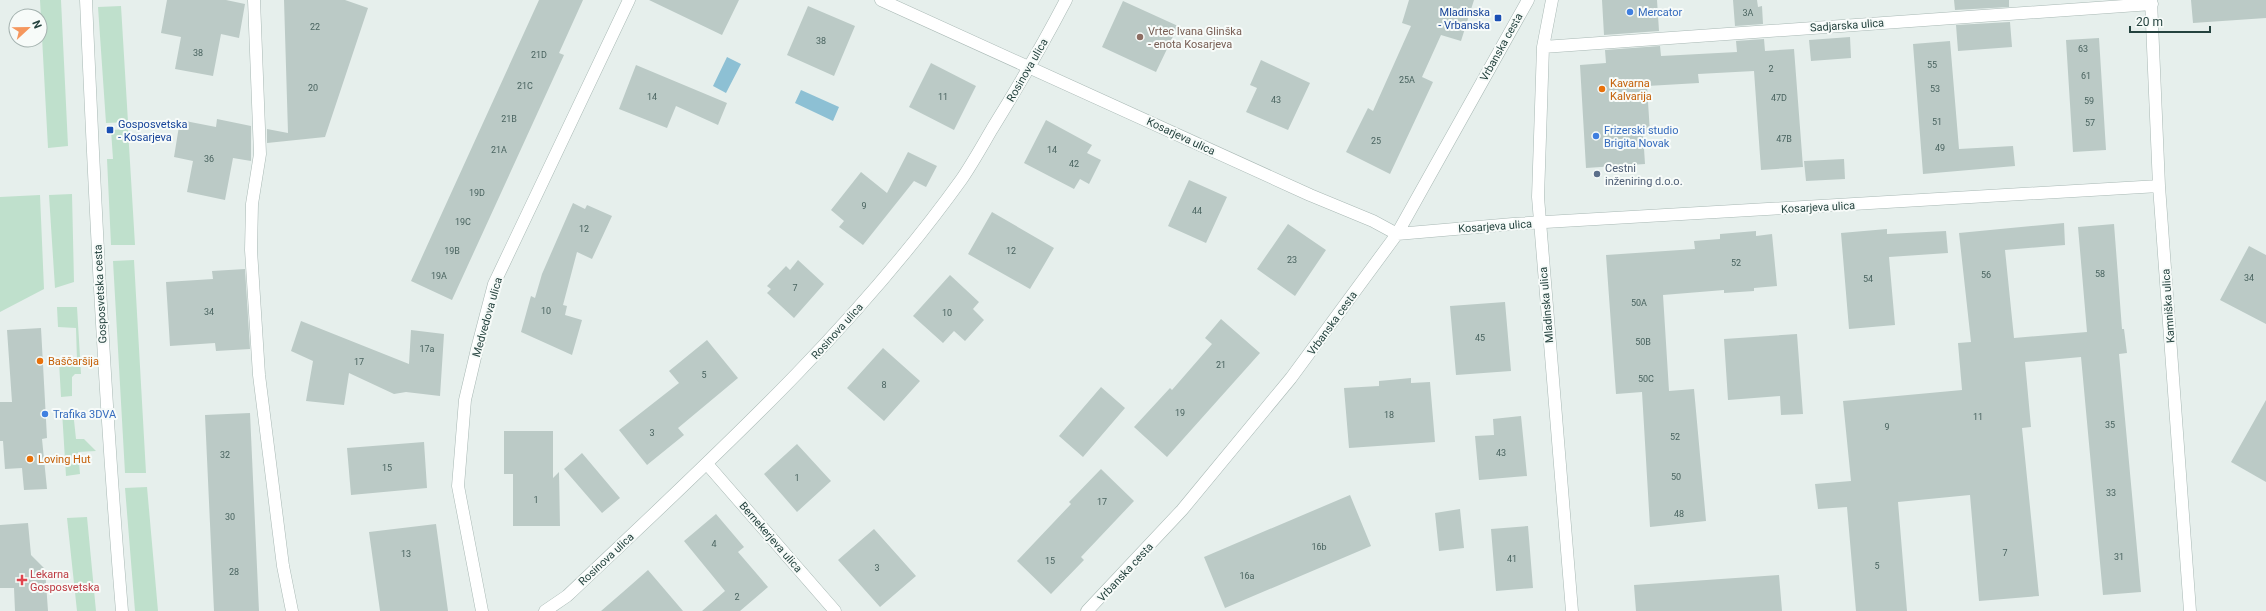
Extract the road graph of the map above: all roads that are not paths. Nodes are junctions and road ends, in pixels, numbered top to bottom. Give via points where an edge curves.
1 (86, 0) edge
2 (254, 0) edge
3 (629, 0) edge
4 (881, 0) edge
5 (1066, 0) edge
6 (1528, 0) edge
7 (1552, 0) edge
8 (2152, 2) edge
9 (1543, 47) junction
10 (1030, 67) junction
11 (2159, 186) junction
12 (1540, 223) junction
13 (1397, 234) junction
14 (706, 464) junction
15 (122, 611) edge
16 (292, 611) edge
17 (482, 611) edge
18 (545, 611) edge
19 (835, 611) edge
20 (1088, 611) edge
21 (1572, 611) edge
22 (2190, 611) edge

1 - 15 street, Gosposvetska cesta via 93,186 111,484
2 - 16 street via 260,154 252,204 251,250 263,416 283,566
3 - 17 street, Medvedova ulica via 494,284 477,348 465,400 458,486
4 - 10 street, Kosarjeva ulica
5 - 10 street, Rosinova ulica
6 - 13 street, Vrbanska cesta
7 - 9 street, Mladinska ulica
8 - 9 street, Sadjarska ulica
8 - 11 street, Kamniška ulica
9 - 12 street, Mladinska ulica via 1538,197
10 - 13 street, Kosarjeva ulica
10 - 14 street, Rosinova ulica via 962,178 918,237 848,321
11 - 12 street, Kosarjeva ulica
11 - 22 street, Kamniška ulica
12 - 13 street, Kosarjeva ulica
12 - 21 street, Mladinska ulica
13 - 20 street, Vrbanska cesta via 1286,384 1182,510
14 - 18 street, Rosinova ulica via 567,596
14 - 19 street, Bernekerjeva ulica

